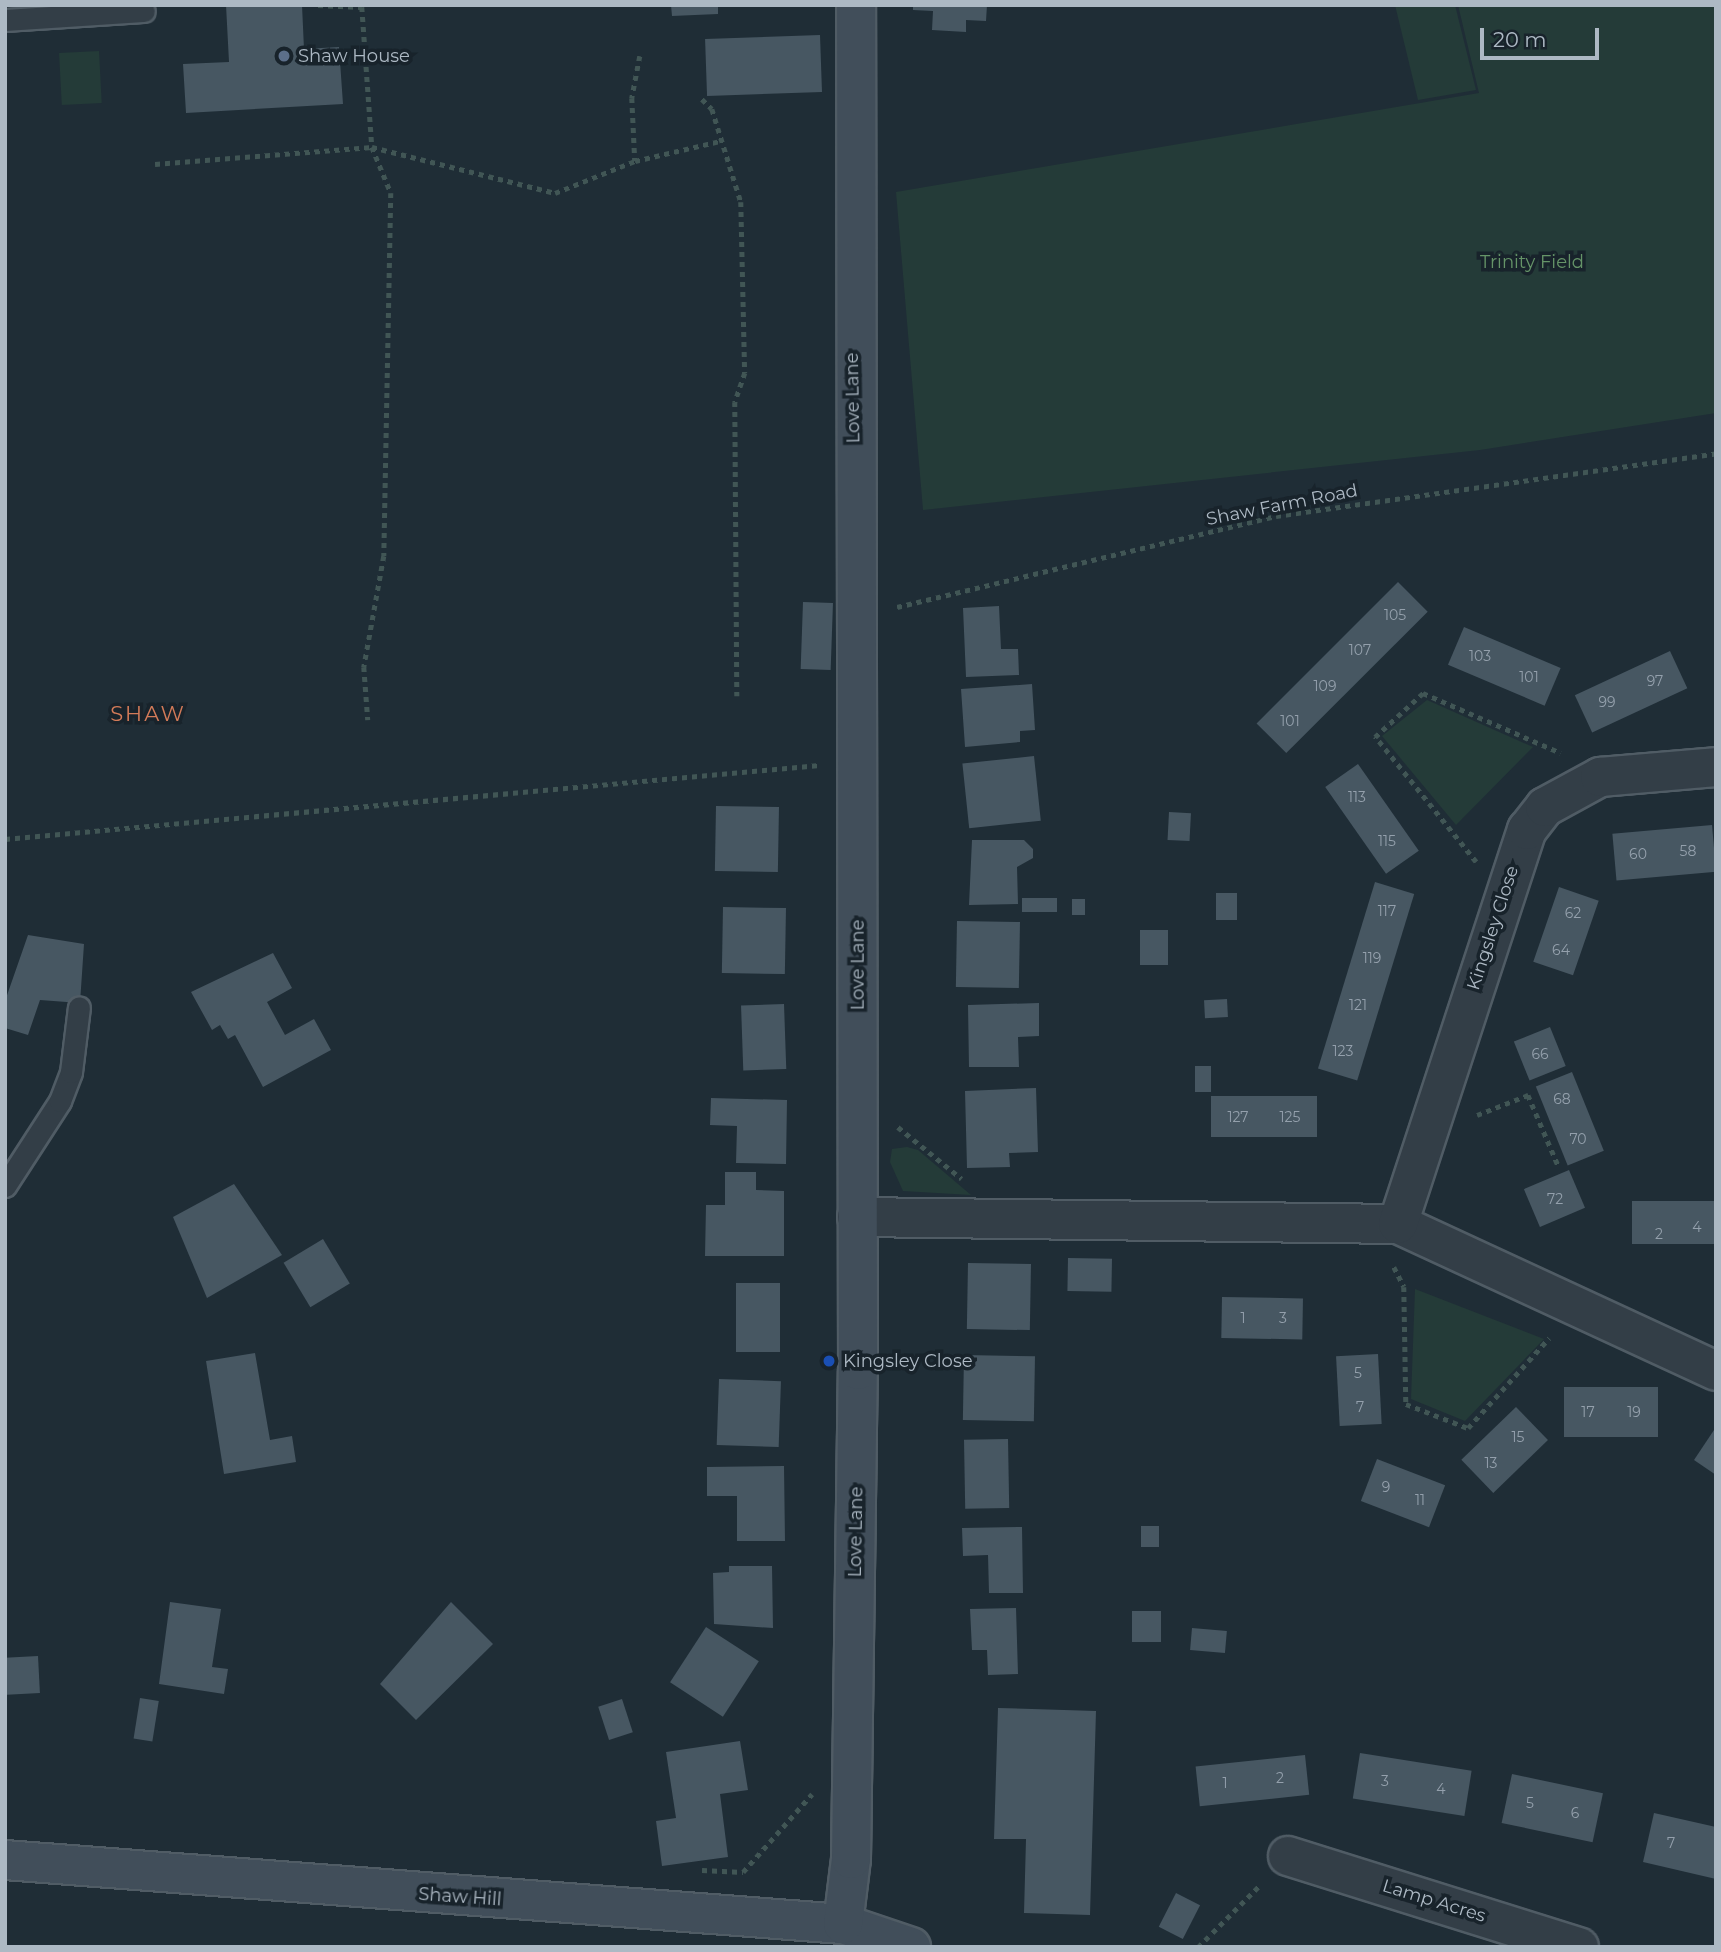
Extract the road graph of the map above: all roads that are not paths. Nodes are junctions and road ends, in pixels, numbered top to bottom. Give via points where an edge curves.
1 (856, 5) edge
2 (144, 11) dead end
3 (5, 20) edge
4 (1716, 767) edge
5 (79, 1007) dead end
6 (5, 1186) edge
7 (857, 1217) junction
8 (1384, 1224) junction
9 (1716, 1371) edge
10 (1288, 1856) road end
11 (5, 1860) edge
12 (846, 1935) edge
13 (911, 1947) edge
14 (1579, 1947) edge

1 - 7 street, Love Lane via 852,393 859,616
2 - 3 lane
4 - 8 street, Kingsley Close via 1600,777 1545,807 1527,830 1427,1134
5 - 6 lane via 71,1072 60,1101
7 - 8 street
7 - 12 street, Love Lane
8 - 9 street
10 - 14 street, Lamp Acres
11 - 12 street, Shaw Hill
12 - 13 street, Shaw Hill

